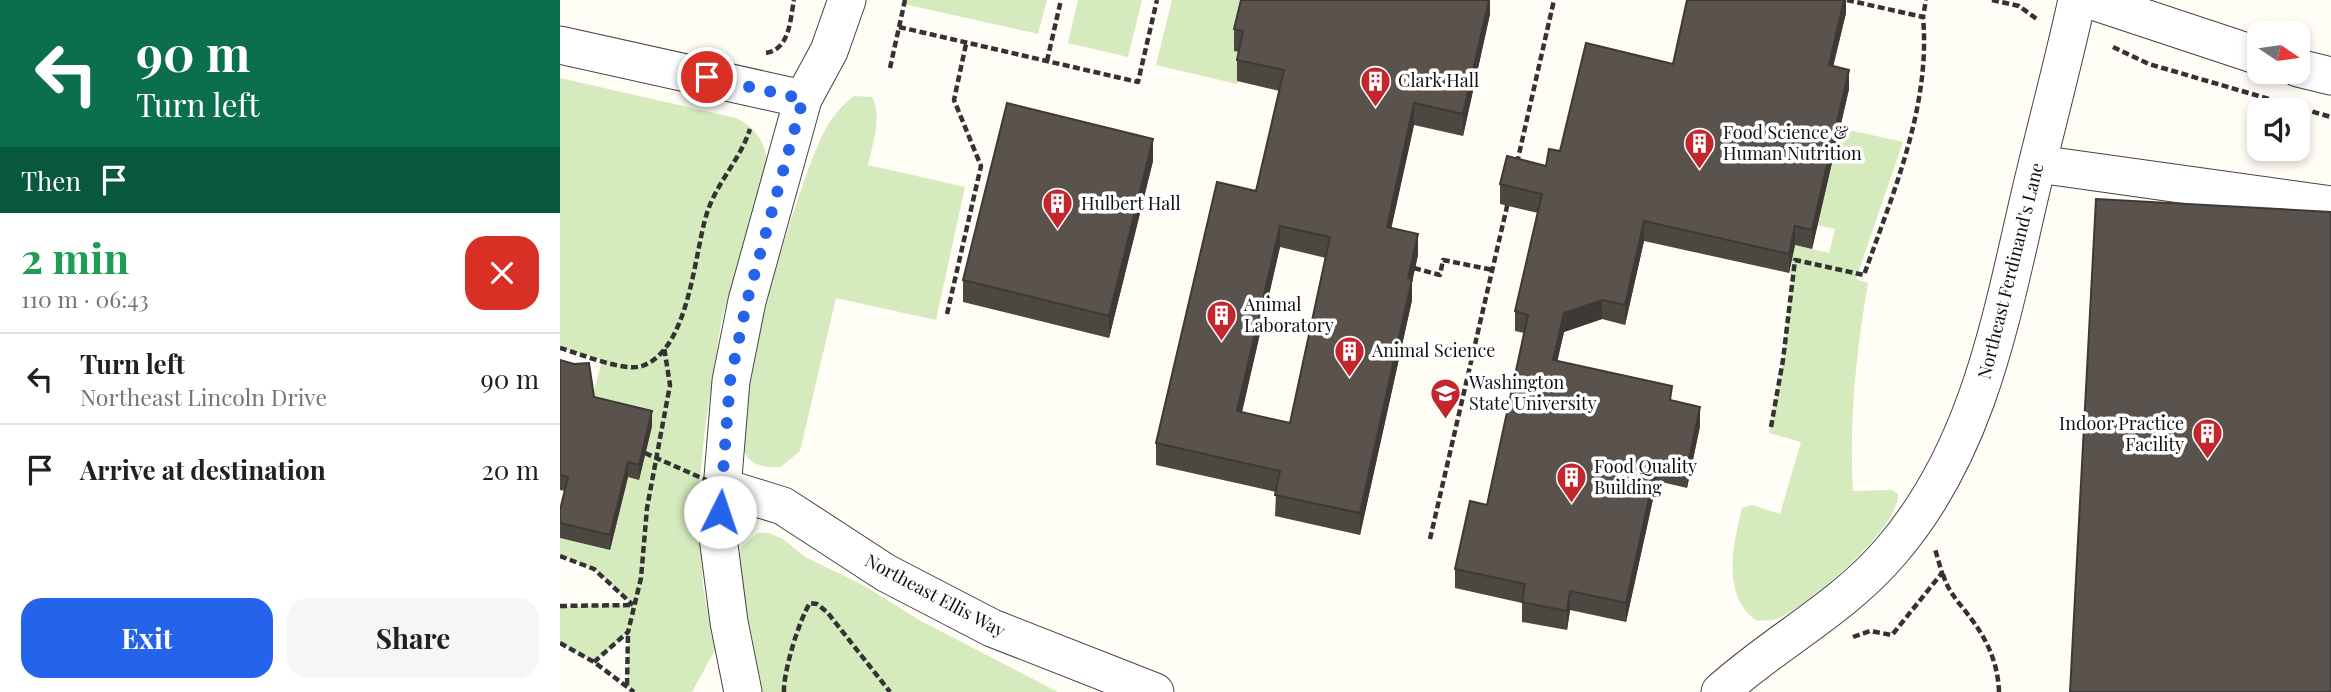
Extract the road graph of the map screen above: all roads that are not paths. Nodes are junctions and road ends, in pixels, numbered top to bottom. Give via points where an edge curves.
1 (847, 0) edge
2 (2077, 0) edge
3 (2090, 0) edge
4 (560, 45) edge
5 (2247, 51) edge
6 (2310, 71) edge
7 (2331, 76) edge
8 (803, 99) junction
9 (2038, 164) junction
10 (2331, 205) edge
11 (722, 487) junction
12 (743, 692) edge
13 (1155, 692) edge
14 (1720, 692) edge

1 - 8 street via 830,51
2 - 9 street, Northeast Ferdinand's Lane
3 - 5 street
4 - 8 street
6 - 7 street
8 - 11 street via 730,381
9 - 10 street
9 - 14 street, Northeast Ferdinand's Lane via 2007,303 1982,386 1969,425 1940,483 1890,553 1853,589
11 - 12 street via 719,537
11 - 13 street, Northeast Ellis Way via 783,506 886,573 992,628

